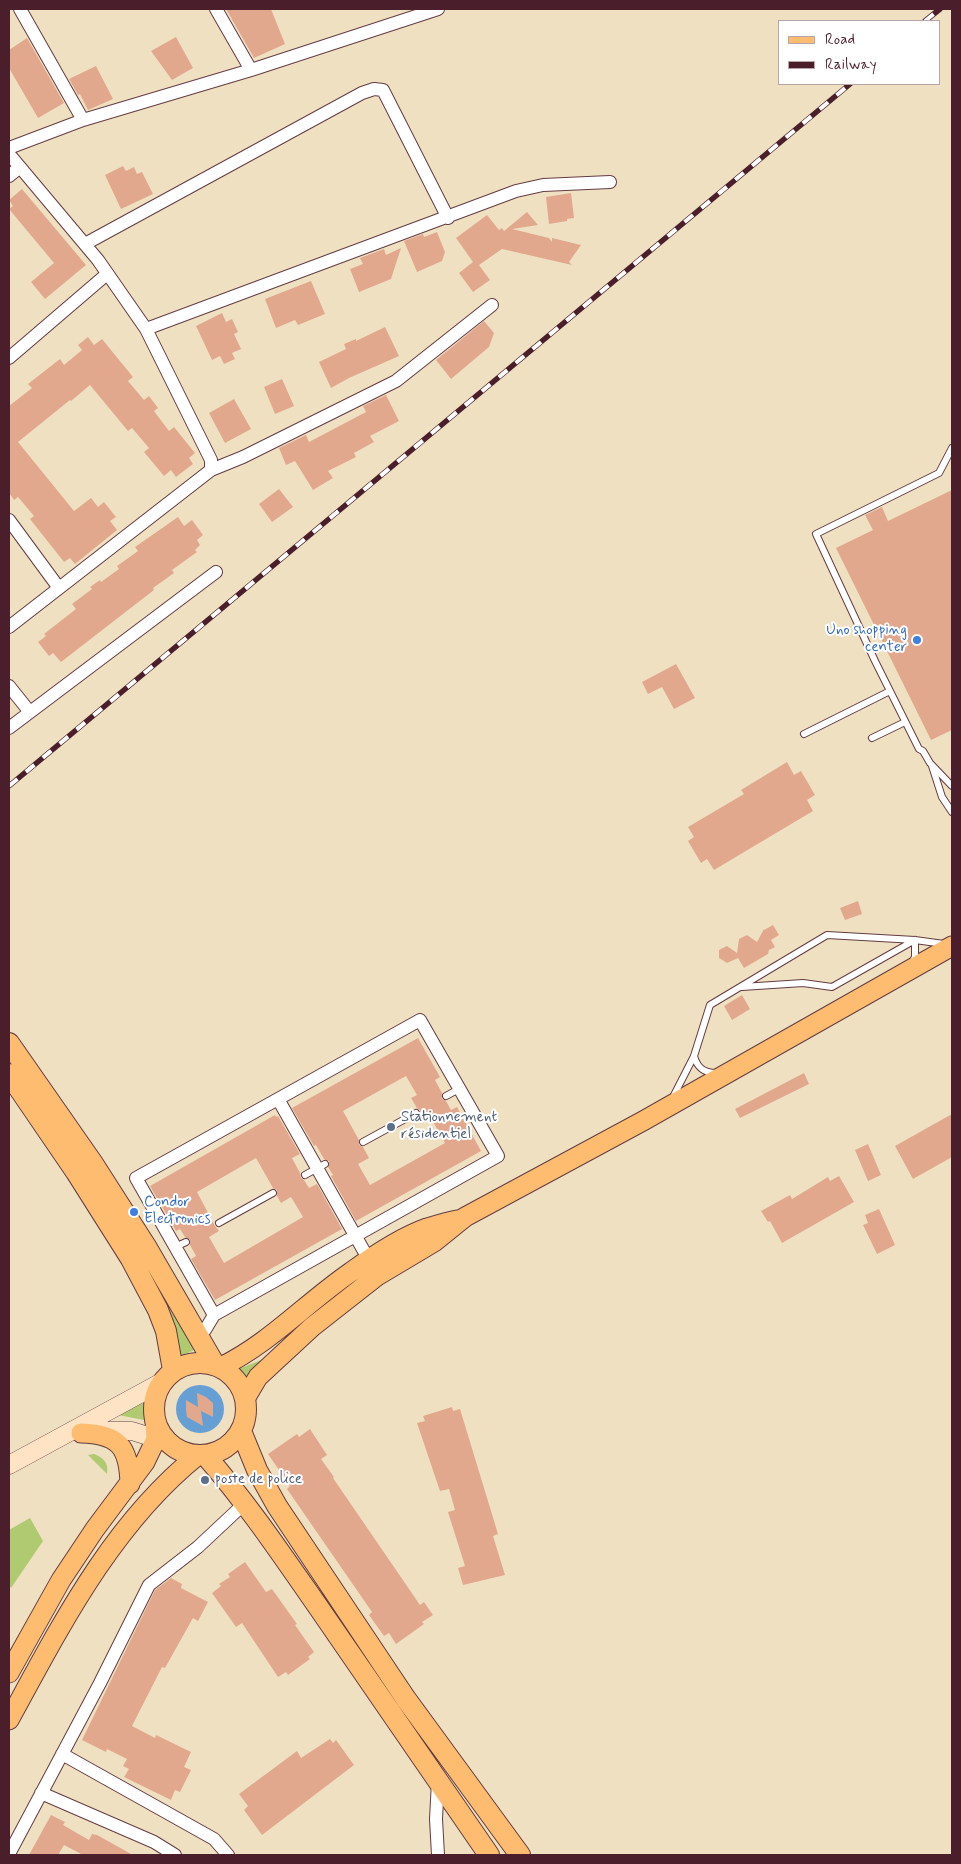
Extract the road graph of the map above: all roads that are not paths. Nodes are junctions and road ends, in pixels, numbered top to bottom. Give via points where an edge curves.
1 (20, 9) edge
2 (216, 9) edge
3 (438, 9) edge
4 (251, 70) junction
5 (83, 120) junction
6 (9, 148) edge
7 (9, 154) edge
8 (20, 167) junction
9 (9, 176) edge
10 (610, 182) dead end
11 (448, 218) junction
12 (85, 244) junction
13 (107, 274) junction
14 (492, 305) dead end
15 (146, 329) junction
16 (9, 358) edge
17 (952, 448) edge
18 (211, 470) junction
19 (9, 520) edge
20 (216, 572) dead end
21 (59, 588) junction
22 (9, 627) edge
23 (9, 686) edge
24 (890, 691) junction
25 (29, 711) junction
26 (905, 722) junction
27 (9, 728) edge
28 (804, 734) dead end
29 (872, 738) dead end
30 (930, 763) junction
31 (952, 785) edge
32 (942, 797) junction
33 (952, 803) edge
34 (952, 812) edge
35 (915, 940) junction
36 (952, 945) edge
37 (903, 974) junction
38 (739, 988) junction
39 (9, 1043) edge
40 (694, 1056) junction
41 (730, 1071) junction
42 (9, 1074) edge
43 (459, 1089) junction
44 (446, 1096) dead end
45 (278, 1099) junction
46 (667, 1108) junction
47 (416, 1113) dead end
48 (363, 1142) dead end
49 (321, 1166) junction
50 (305, 1175) dead end
51 (272, 1193) dead end
52 (465, 1217) junction
53 (219, 1223) dead end
54 (355, 1236) junction
55 (369, 1260) junction
56 (207, 1322) junction
57 (218, 1366) junction
58 (167, 1377) junction
59 (245, 1399) junction
60 (241, 1431) junction
61 (81, 1433) junction
62 (159, 1434) junction
63 (48, 1444) junction
64 (202, 1455) junction
65 (9, 1465) edge
66 (130, 1484) junction
67 (245, 1503) junction
68 (9, 1673) edge
69 (9, 1720) edge
70 (62, 1754) junction
71 (438, 1781) junction
72 (41, 1793) junction
73 (9, 1854) edge
74 (175, 1855) edge
75 (228, 1855) edge
76 (438, 1855) edge
77 (489, 1855) edge
78 (520, 1855) edge

1 - 5 street
2 - 4 street
3 - 4 street
4 - 5 street
5 - 6 street
7 - 8 street
8 - 9 street
8 - 12 street
10 - 11 street via 516,191
11 - 12 street via 384,90 374,89
11 - 15 street
12 - 13 street
13 - 15 street
13 - 16 street
14 - 18 street via 396,381
15 - 18 street via 211,460
17 - 24 lane via 939,473 816,534
18 - 21 street
19 - 21 street
20 - 25 street
21 - 22 street
23 - 25 street
24 - 26 lane
24 - 28 lane
25 - 27 street
26 - 29 lane
26 - 30 lane
30 - 31 lane
30 - 32 lane
32 - 33 lane
32 - 34 lane
35 - 36 lane
35 - 37 lane via 915,957
35 - 38 lane via 832,987 803,984
35 - 38 lane via 827,935
36 - 37 main road
37 - 41 main road
38 - 40 lane via 710,1005
39 - 56 highway via 147,1248
40 - 41 lane via 703,1071 712,1074
40 - 46 lane
41 - 46 main road
42 - 58 highway via 132,1259 166,1331
43 - 44 lane
43 - 45 street via 420,1020
43 - 54 street via 498,1156
45 - 49 street
45 - 56 street via 136,1178 180,1244
46 - 52 main road
47 - 48 lane
49 - 50 lane
49 - 54 street
51 - 53 lane
52 - 55 main road via 427,1228
52 - 59 main road via 434,1242 378,1276 312,1327 258,1378
54 - 55 street
54 - 56 street
55 - 57 main road via 254,1349
56 - 57 highway
57 - 58 highway via 193,1362
57 - 59 highway via 232,1375
58 - 62 highway via 154,1402
58 - 63 main road
59 - 60 highway
60 - 64 highway via 226,1447
60 - 78 highway via 277,1506 406,1699
61 - 62 main road via 100,1430
61 - 63 main road
61 - 66 main road via 98,1434 118,1443 128,1459
62 - 64 highway via 187,1454
62 - 66 main road
63 - 65 main road
64 - 67 highway
64 - 69 main road via 180,1469 99,1565 75,1600
66 - 68 main road via 60,1580
67 - 70 street via 149,1585
67 - 71 highway
70 - 72 street
70 - 75 street via 214,1839
71 - 76 street
71 - 77 highway
72 - 73 street
72 - 74 street via 154,1842

